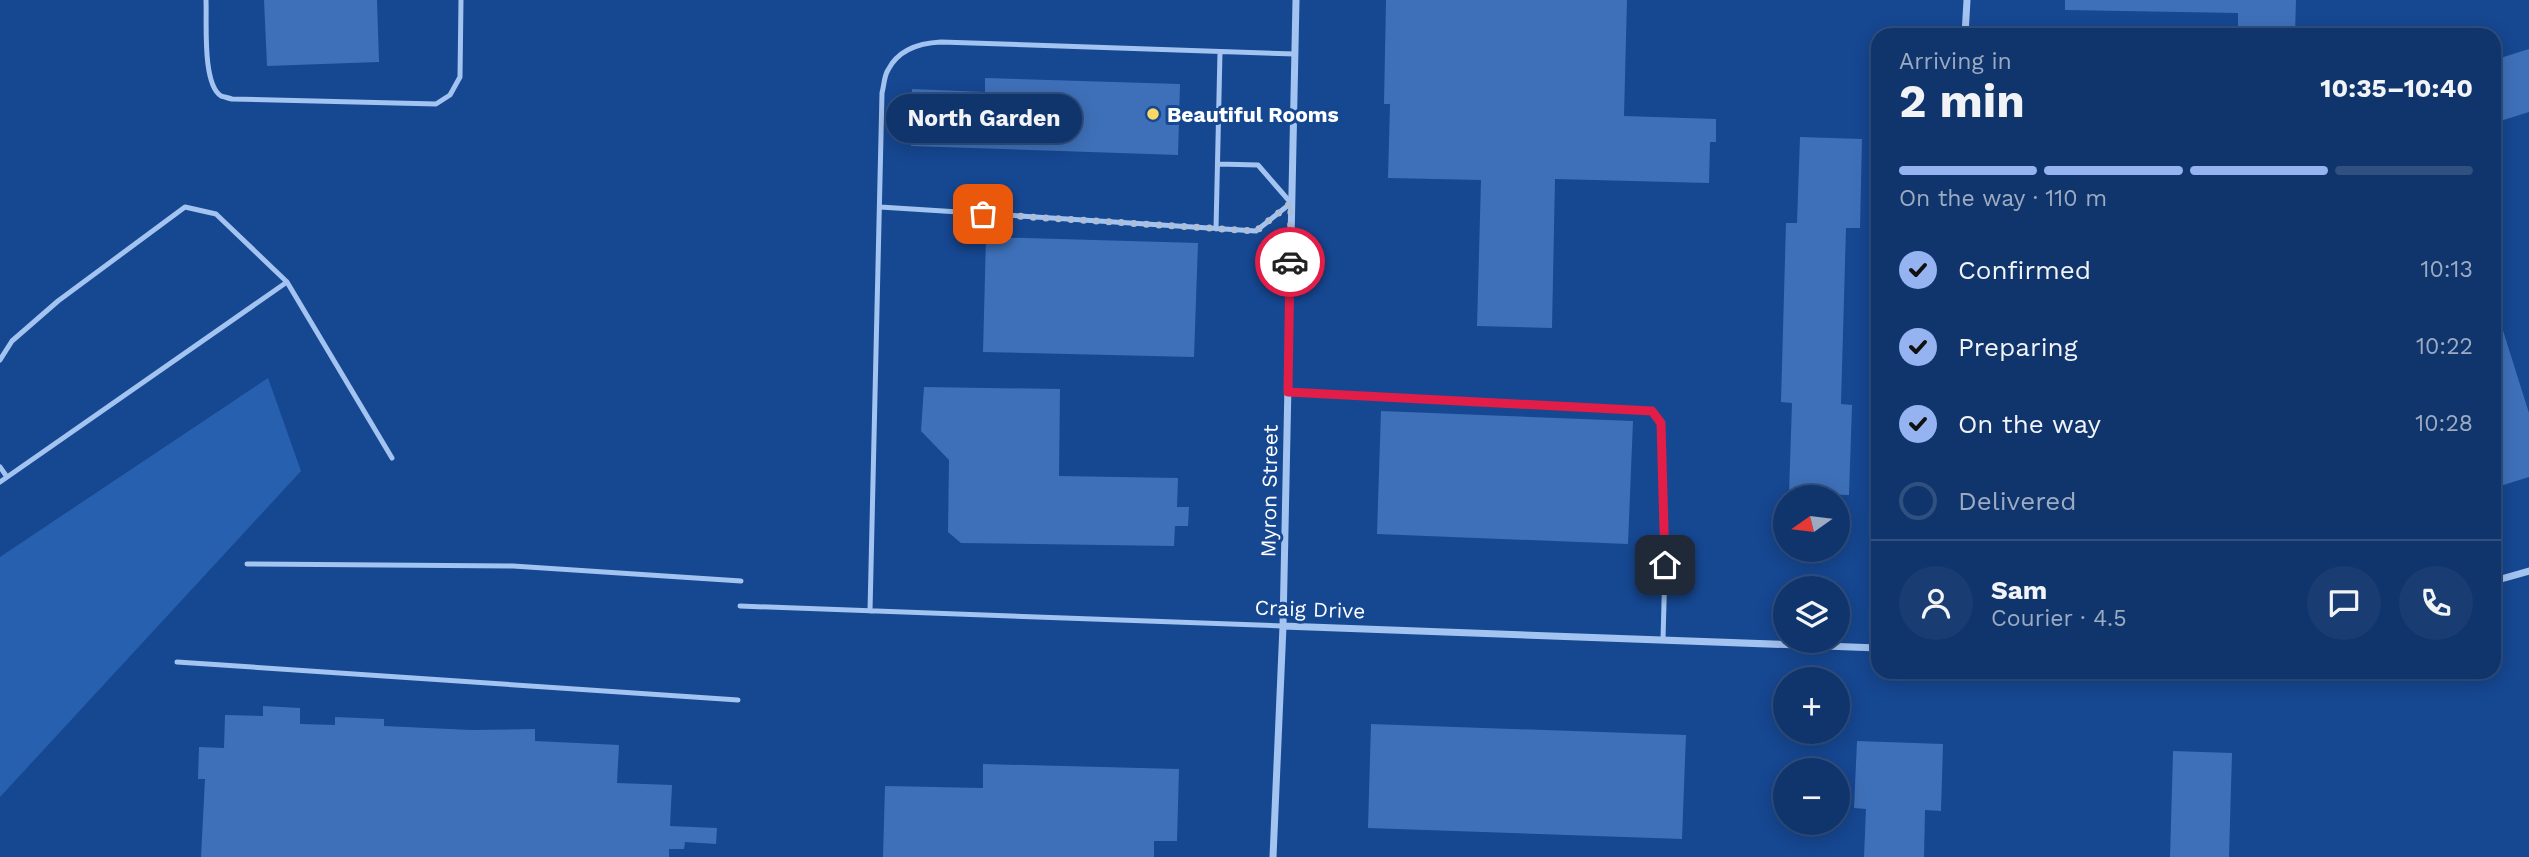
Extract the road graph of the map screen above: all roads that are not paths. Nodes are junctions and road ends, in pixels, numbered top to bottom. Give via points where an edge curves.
1 (206, 0) edge
2 (461, 0) edge
3 (1296, 0) edge
4 (1967, 0) edge
5 (1965, 28) edge
6 (1220, 52) junction
7 (1295, 54) junction
8 (1218, 164) junction
9 (1291, 203) junction
10 (880, 207) junction
11 (1216, 229) junction
12 (287, 282) junction
13 (0, 360) edge
14 (1288, 392) junction
15 (392, 458) dead end
16 (0, 467) edge
17 (7, 477) junction
18 (0, 482) edge
19 (247, 564) dead end
20 (2529, 571) edge
21 (2501, 580) edge
22 (741, 581) dead end
23 (740, 606) dead end
24 (870, 611) junction
25 (1283, 626) junction
26 (1663, 640) junction
27 (1871, 648) edge
28 (177, 662) dead end
29 (738, 700) dead end
30 (1273, 857) edge

1 - 2 lane via 208,69 220,95 436,104 450,95 460,77
3 - 7 street, Myron Street
4 - 5 street
6 - 7 lane
6 - 8 lane
6 - 10 lane via 921,43 902,53 887,71 882,93
7 - 9 street, Myron Street
8 - 9 lane via 1258,165
8 - 11 lane
9 - 11 lane via 1256,231
9 - 14 street, Myron Street
10 - 11 lane
10 - 24 lane
12 - 13 lane via 216,214 185,207 58,301 12,341
12 - 15 lane
12 - 17 lane
14 - 25 street, Myron Street
14 - 26 lane via 1652,411 1661,423
16 - 17 lane
17 - 18 lane
19 - 22 lane via 513,566
20 - 21 street
23 - 24 lane, Craig Drive
24 - 25 lane, Craig Drive
25 - 26 street, Craig Drive
25 - 30 street, Myron Street
26 - 27 street, Craig Drive
28 - 29 lane

